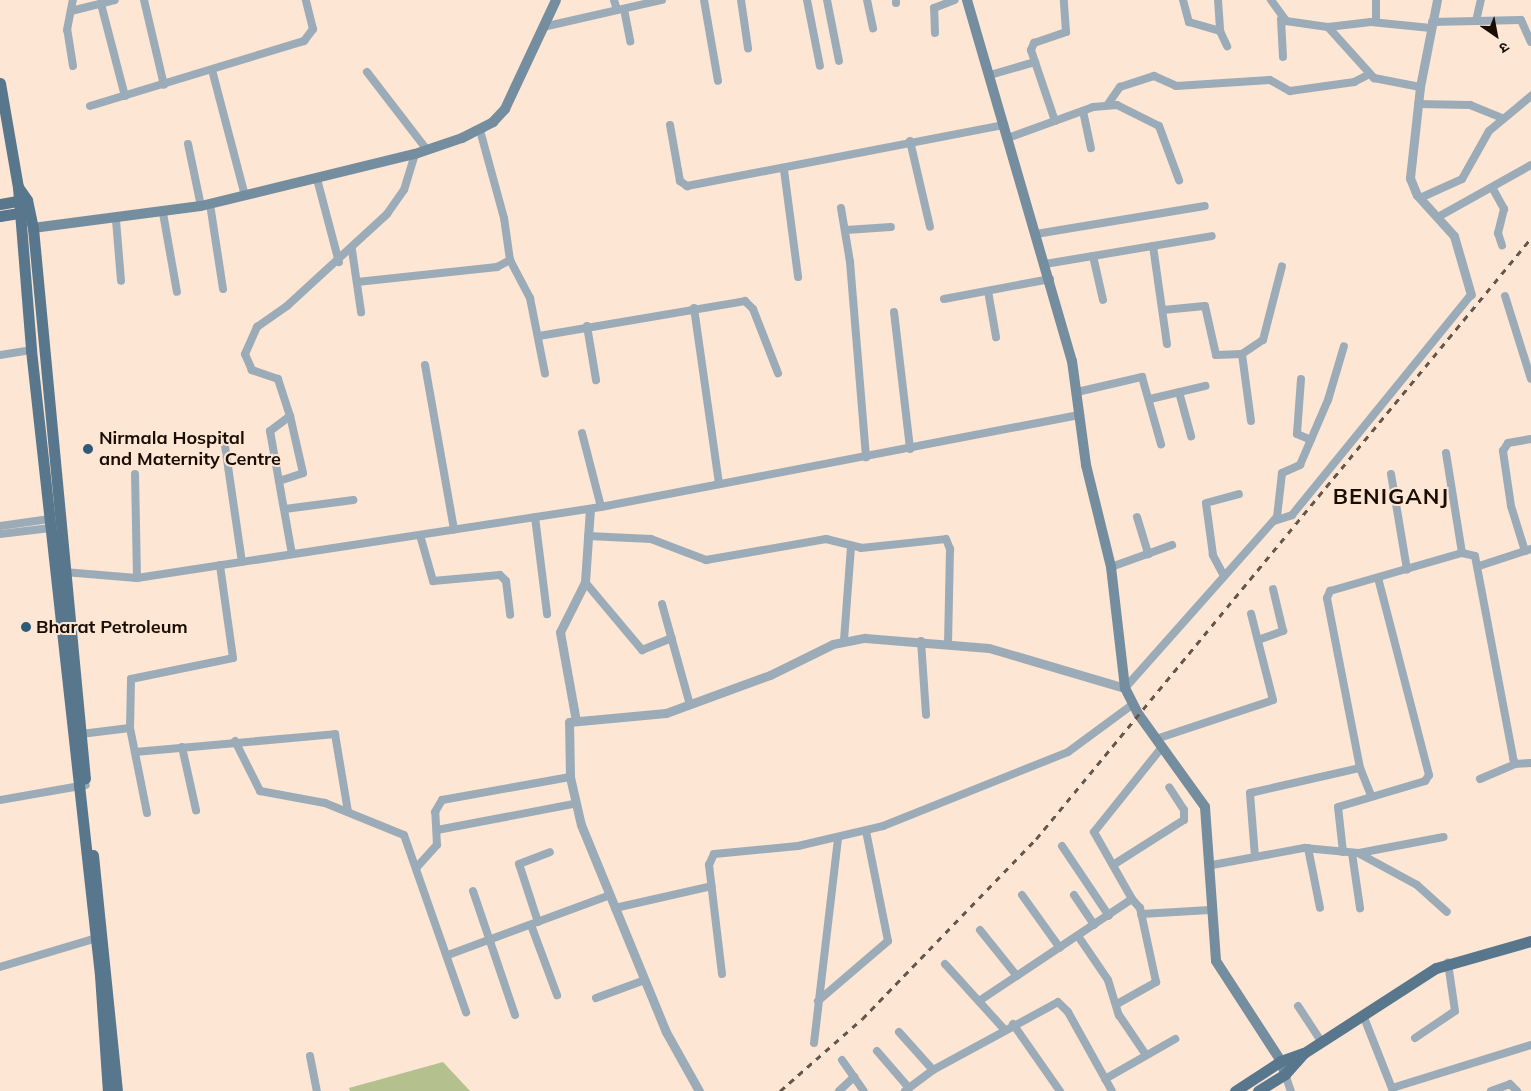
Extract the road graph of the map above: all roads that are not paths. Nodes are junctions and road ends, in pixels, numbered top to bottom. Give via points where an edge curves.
1 (74, 0) edge
2 (115, 0) edge
3 (144, 0) edge
4 (306, 0) edge
5 (556, 0) edge
6 (614, 0) edge
7 (662, 0) edge
8 (704, 0) edge
9 (741, 0) edge
10 (807, 0) edge
11 (827, 0) edge
12 (867, 0) edge
13 (955, 0) edge
14 (1064, 0) edge
15 (1183, 0) edge
16 (1218, 0) edge
17 (1271, 0) edge
18 (1376, 0) edge
19 (1438, 0) edge
20 (1481, 0) edge
21 (970, 3) edge
22 (101, 4) junction
23 (620, 9) junction
24 (70, 11) junction
25 (1281, 19) junction
26 (1476, 21) junction
27 (1376, 22) junction
28 (1432, 25) junction
29 (543, 27) junction
30 (1328, 27) junction
31 (873, 28) dead end
32 (1220, 30) junction
33 (935, 33) dead end
34 (630, 41) dead end
35 (1531, 42) edge
36 (1227, 46) dead end
37 (748, 48) dead end
38 (1282, 57) dead end
39 (839, 60) dead end
40 (1035, 62) junction
41 (73, 66) dead end
42 (820, 66) dead end
43 (212, 70) junction
44 (367, 72) dead end
45 (1368, 74) junction
46 (990, 75) junction
47 (718, 81) dead end
48 (0, 83) edge
49 (164, 85) junction
50 (1420, 87) junction
51 (125, 96) junction
52 (1531, 96) edge
53 (1108, 104) junction
54 (1418, 104) junction
55 (90, 106) dead end
56 (1083, 111) junction
57 (1503, 118) junction
58 (1054, 121) junction
59 (1004, 125) junction
60 (670, 126) dead end
61 (480, 130) junction
62 (4, 135) edge
63 (1008, 138) junction
64 (910, 142) junction
65 (188, 144) dead end
66 (1091, 148) dead end
67 (427, 150) junction
68 (415, 154) junction
69 (1531, 165) edge
70 (784, 170) junction
71 (318, 179) junction
72 (1179, 180) dead end
73 (1493, 189) junction
74 (245, 196) junction
75 (1420, 198) junction
76 (0, 204) edge
77 (205, 205) junction
78 (1205, 206) dead end
79 (23, 207) junction
80 (841, 208) dead end
81 (163, 213) junction
82 (0, 216) edge
83 (1438, 217) junction
84 (116, 220) junction
85 (891, 227) dead end
86 (930, 227) dead end
87 (33, 228) junction
88 (846, 230) junction
89 (1036, 234) junction
90 (1212, 236) dead end
91 (1502, 245) dead end
92 (1153, 246) junction
93 (352, 250) junction
94 (30, 256) junction
95 (1093, 256) junction
96 (510, 260) junction
97 (339, 262) junction
98 (1046, 264) junction
99 (1282, 266) dead end
100 (798, 277) dead end
101 (1050, 279) junction
102 (120, 281) dead end
103 (357, 282) junction
104 (223, 289) dead end
105 (988, 291) junction
106 (176, 292) dead end
107 (1471, 296) joint
108 (1505, 296) dead end
109 (944, 299) dead end
110 (1103, 300) dead end
111 (694, 308) junction
112 (1163, 310) junction
113 (361, 312) dead end
114 (894, 312) dead end
115 (587, 326) junction
116 (539, 336) junction
117 (996, 336) dead end
118 (1167, 344) dead end
119 (1344, 346) dead end
120 (31, 350) junction
121 (1242, 354) junction
122 (0, 355) edge
123 (425, 365) dead end
124 (778, 373) dead end
125 (545, 374) dead end
126 (1301, 379) dead end
127 (1531, 379) edge
128 (596, 380) dead end
129 (1205, 386) dead end
130 (1077, 392) junction
131 (1179, 392) junction
132 (1150, 399) junction
133 (1080, 415) junction
134 (290, 416) junction
135 (1251, 421) dead end
136 (582, 433) dead end
137 (1191, 436) dead end
138 (224, 439) dead end
139 (1531, 439) edge
140 (1312, 440) junction
141 (1161, 444) dead end
142 (910, 449) junction
143 (1446, 453) dead end
144 (866, 457) junction
145 (135, 474) dead end
146 (1391, 474) dead end
147 (280, 481) junction
148 (719, 484) junction
149 (1239, 494) dead end
150 (353, 500) dead end
151 (600, 507) junction
152 (284, 509) junction
153 (590, 509) junction
154 (535, 517) junction
155 (1137, 517) dead end
156 (1274, 522) junction
157 (51, 524) junction
158 (0, 526) edge
159 (454, 529) junction
160 (0, 534) edge
161 (420, 534) junction
162 (588, 536) junction
163 (1172, 545) dead end
164 (851, 547) junction
165 (1528, 550) edge
166 (1462, 553) junction
167 (292, 554) junction
168 (1148, 554) junction
169 (242, 562) junction
170 (220, 565) junction
171 (1478, 566) junction
172 (1111, 567) junction
173 (1407, 570) junction
174 (64, 572) junction
175 (1224, 576) junction
176 (137, 578) junction
177 (1378, 578) junction
178 (585, 582) junction
179 (1273, 589) dead end
180 (662, 604) dead end
181 (548, 614) dead end
182 (1251, 614) dead end
183 (510, 615) dead end
184 (672, 638) junction
185 (844, 640) junction
186 (1258, 640) junction
187 (921, 641) junction
188 (948, 644) junction
189 (1125, 688) junction
190 (1133, 704) junction
191 (690, 705) junction
192 (926, 715) dead end
193 (576, 721) junction
194 (130, 728) junction
195 (81, 734) junction
196 (235, 741) junction
197 (1159, 743) junction
198 (182, 747) junction
199 (135, 752) junction
200 (1531, 763) edge
201 (1516, 764) junction
202 (1360, 768) junction
203 (570, 777) junction
204 (1480, 779) dead end
205 (82, 785) junction
206 (1169, 788) dead end
207 (1371, 794) junction
208 (0, 800) edge
209 (574, 804) junction
210 (196, 810) dead end
211 (348, 812) junction
212 (147, 813) dead end
213 (437, 830) junction
214 (866, 831) junction
215 (1444, 837) dead end
216 (838, 839) junction
217 (1062, 846) dead end
218 (1308, 848) junction
219 (550, 852) dead end
220 (1343, 852) junction
221 (1356, 853) junction
222 (1255, 857) junction
223 (1114, 865) junction
224 (1212, 865) junction
225 (417, 867) junction
226 (712, 886) junction
227 (473, 891) dead end
228 (610, 895) junction
229 (1022, 895) dead end
230 (1074, 895) dead end
231 (1132, 899) junction
232 (615, 908) junction
233 (1320, 908) dead end
234 (1360, 908) dead end
235 (1210, 910) junction
236 (1447, 912) dead end
237 (1142, 914) junction
238 (1109, 916) junction
239 (534, 923) junction
240 (1094, 925) junction
241 (980, 930) dead end
242 (1078, 936) junction
243 (100, 937) junction
244 (490, 940) junction
245 (1531, 941) edge
246 (1060, 948) junction
247 (448, 955) junction
248 (945, 964) dead end
249 (1448, 964) junction
250 (0, 967) edge
251 (722, 974) dead end
252 (1017, 976) junction
253 (645, 980) junction
254 (557, 995) dead end
255 (596, 998) dead end
256 (818, 1001) junction
257 (979, 1001) junction
258 (1117, 1004) junction
259 (1298, 1006) dead end
260 (466, 1012) dead end
261 (515, 1015) dead end
262 (1358, 1018) junction
263 (1013, 1024) junction
264 (1004, 1029) junction
265 (899, 1032) dead end
266 (1415, 1038) dead end
267 (1175, 1039) dead end
268 (1322, 1042) junction
269 (814, 1044) dead end
270 (1531, 1045) edge
271 (877, 1051) dead end
272 (1304, 1053) junction
273 (1146, 1055) junction
274 (310, 1056) dead end
275 (842, 1060) dead end
276 (1281, 1060) junction
277 (932, 1070) junction
278 (1285, 1074) junction
279 (854, 1077) junction
280 (1105, 1079) junction
281 (907, 1089) edge
282 (1392, 1089) edge
283 (108, 1091) edge
284 (117, 1091) edge
285 (317, 1091) edge
286 (699, 1091) edge
287 (839, 1091) edge
288 (864, 1091) edge
289 (1060, 1091) edge
290 (1112, 1091) edge
291 (1235, 1091) edge
292 (1258, 1091) edge
293 (1291, 1091) edge
294 (1491, 1091) edge
295 (1517, 1091) edge

1 - 24 street
2 - 22 street
3 - 49 street
4 - 43 street via 313,29 310,37
5 - 29 main road
6 - 23 street
7 - 23 street
8 - 47 street
9 - 37 street
10 - 42 street
11 - 39 street
12 - 31 street
13 - 33 street via 934,8
14 - 40 street via 1068,29 1032,46
15 - 32 street via 1190,22
16 - 32 street
17 - 25 street
18 - 27 street
19 - 28 street
20 - 26 street
21 - 46 main road
22 - 24 street
22 - 51 street
23 - 29 street
23 - 34 street
24 - 41 street via 67,30
25 - 30 street
25 - 38 street
26 - 28 street
26 - 35 street via 1521,20
27 - 28 street
27 - 30 street
28 - 50 street
29 - 61 main road via 505,108
30 - 45 street
32 - 36 street
40 - 46 street
40 - 58 street
43 - 49 street
43 - 74 street
44 - 67 street
45 - 50 street
45 - 53 street via 1354,82 1290,91 1270,80 1176,86 1154,76 1120,87
46 - 59 main road
48 - 62 main road
49 - 51 street
50 - 54 street
51 - 55 street
52 - 57 street
53 - 56 street
53 - 72 street via 1131,110 1159,126
54 - 57 street via 1470,105
54 - 75 street via 1410,178
56 - 58 street
56 - 66 street
57 - 75 street via 1480,142 1462,179
58 - 63 street
59 - 63 main road
59 - 64 street
60 - 70 street via 682,184
61 - 67 main road
61 - 96 street via 504,218
62 - 79 main road
63 - 89 main road
64 - 70 street
64 - 86 street
65 - 77 street
67 - 68 main road
68 - 71 main road
68 - 93 street via 404,190
69 - 73 street
70 - 100 street
71 - 74 main road
71 - 97 street
73 - 83 street
73 - 91 street via 1504,209 1498,233
74 - 77 main road
75 - 83 street
76 - 79 main road
77 - 81 main road
77 - 104 street
78 - 89 street
79 - 82 main road
79 - 87 main road
79 - 94 main road
80 - 88 street
81 - 84 main road
81 - 106 street
83 - 107 street via 1454,236
84 - 87 main road
84 - 102 street
85 - 88 street
87 - 94 main road
88 - 144 street
89 - 98 main road
90 - 92 street
92 - 95 street
92 - 112 street
93 - 97 street
93 - 103 street
94 - 120 main road
94 - 174 main road
95 - 98 street
95 - 110 street
96 - 103 street via 498,267
96 - 116 street via 526,288
97 - 134 street via 256,327 245,354 252,370 278,379
98 - 101 main road
99 - 121 street via 1263,340
101 - 105 street
101 - 130 main road
103 - 113 street
105 - 109 street
105 - 117 street
107 - 156 street via 1292,515
108 - 127 street
111 - 115 street
111 - 124 street via 750,303
111 - 148 street
112 - 118 street
112 - 121 street via 1205,306 1216,355
114 - 142 street
115 - 116 street
115 - 128 street
116 - 125 street
119 - 140 street
120 - 122 street
120 - 157 main road
121 - 135 street
123 - 159 street
126 - 140 street via 1297,434
129 - 131 street
130 - 132 street via 1139,375 1145,381
130 - 133 main road
131 - 132 street
131 - 137 street
132 - 141 street
133 - 142 street
133 - 172 main road via 1086,465
134 - 147 street via 271,428
134 - 147 street via 304,473
136 - 151 street
138 - 169 street
139 - 165 street via 1508,443 1503,451 1511,506
140 - 156 street via 1300,464 1282,473
142 - 144 street
143 - 166 street
144 - 148 street
145 - 176 street
146 - 173 street
147 - 152 street
148 - 151 street
149 - 175 street via 1206,504 1213,555
150 - 152 street
151 - 153 street
152 - 167 street
153 - 154 street
153 - 162 street
154 - 159 street
154 - 181 street
155 - 168 street
156 - 175 street
157 - 158 street
157 - 160 street
157 - 205 main road
159 - 161 street
161 - 167 street
161 - 183 street via 433,581 500,575 506,581
162 - 164 street via 651,539 706,560 802,541 837,540
162 - 178 street
163 - 168 street
164 - 185 street
164 - 188 street via 946,539 950,549
165 - 171 street
166 - 171 street via 1475,556
166 - 173 street
167 - 169 street
168 - 172 street
169 - 170 street
170 - 176 street
170 - 194 street via 233,658 133,676
171 - 201 street
172 - 189 main road
173 - 177 street
174 - 176 street
174 - 195 main road
175 - 189 street
177 - 202 street via 1327,593
177 - 207 street via 1429,775 1425,781
178 - 184 street via 642,650
178 - 193 street via 560,632
179 - 186 street via 1283,631
180 - 184 street
182 - 186 street
184 - 191 street
185 - 187 street
185 - 191 street via 770,676
186 - 197 street via 1273,700
187 - 188 street
187 - 192 street
188 - 189 street via 1020,655
189 - 190 main road
190 - 197 main road
190 - 214 street via 1068,752
191 - 193 street via 648,717
193 - 203 street via 569,722
194 - 195 street
194 - 199 street
195 - 205 main road
196 - 198 street
196 - 211 street via 260,791
196 - 211 street via 335,734
197 - 223 street via 1094,832
197 - 224 main road via 1205,807
198 - 199 street
198 - 210 street
199 - 212 street
200 - 201 street
201 - 204 street
202 - 207 street
202 - 222 street via 1250,793
203 - 209 street
203 - 213 street via 449,797 437,806
205 - 208 street
205 - 243 main road
206 - 223 street via 1184,810 1184,820
207 - 220 street via 1338,807
209 - 213 street
209 - 228 street
211 - 225 street via 371,825 399,831
213 - 225 street via 437,845
214 - 216 street
214 - 256 street via 888,942
215 - 221 street
216 - 226 street via 720,852 711,858
216 - 256 street
217 - 238 street
218 - 220 street
218 - 222 street
218 - 233 street
219 - 239 street via 519,864
220 - 221 street
221 - 234 street
221 - 236 street via 1417,886
222 - 224 street
223 - 231 street
224 - 235 main road
225 - 247 street
226 - 232 street
226 - 251 street
227 - 244 street
228 - 232 street
228 - 239 street
229 - 246 street
230 - 240 street
231 - 237 street
231 - 238 street
232 - 253 street
235 - 237 street
235 - 276 main road via 1212,947 1222,974
237 - 258 street via 1156,982
238 - 240 street
239 - 244 street
239 - 254 street
240 - 242 street
241 - 252 street
242 - 246 street
242 - 258 street via 1108,980
243 - 250 street
243 - 283 main road
243 - 284 main road
244 - 247 street
244 - 261 street
245 - 249 main road
246 - 252 street
247 - 260 street
248 - 257 street
249 - 262 main road
249 - 266 street via 1455,1011
252 - 257 street
253 - 255 street
253 - 286 street via 666,1032
256 - 269 street
257 - 264 street
258 - 273 street
259 - 268 street
262 - 268 main road
262 - 282 street
263 - 264 street
263 - 280 street via 1052,1002 1063,1004
263 - 289 street
264 - 277 street
265 - 277 street
267 - 273 street
268 - 272 main road
270 - 282 street
271 - 281 street
272 - 276 main road
272 - 278 main road
273 - 280 street
274 - 285 street
275 - 279 street
276 - 278 main road
276 - 291 main road
277 - 281 street
278 - 292 main road
278 - 293 street
279 - 287 street
279 - 288 street
280 - 290 street
294 - 295 street via 1510,1084

